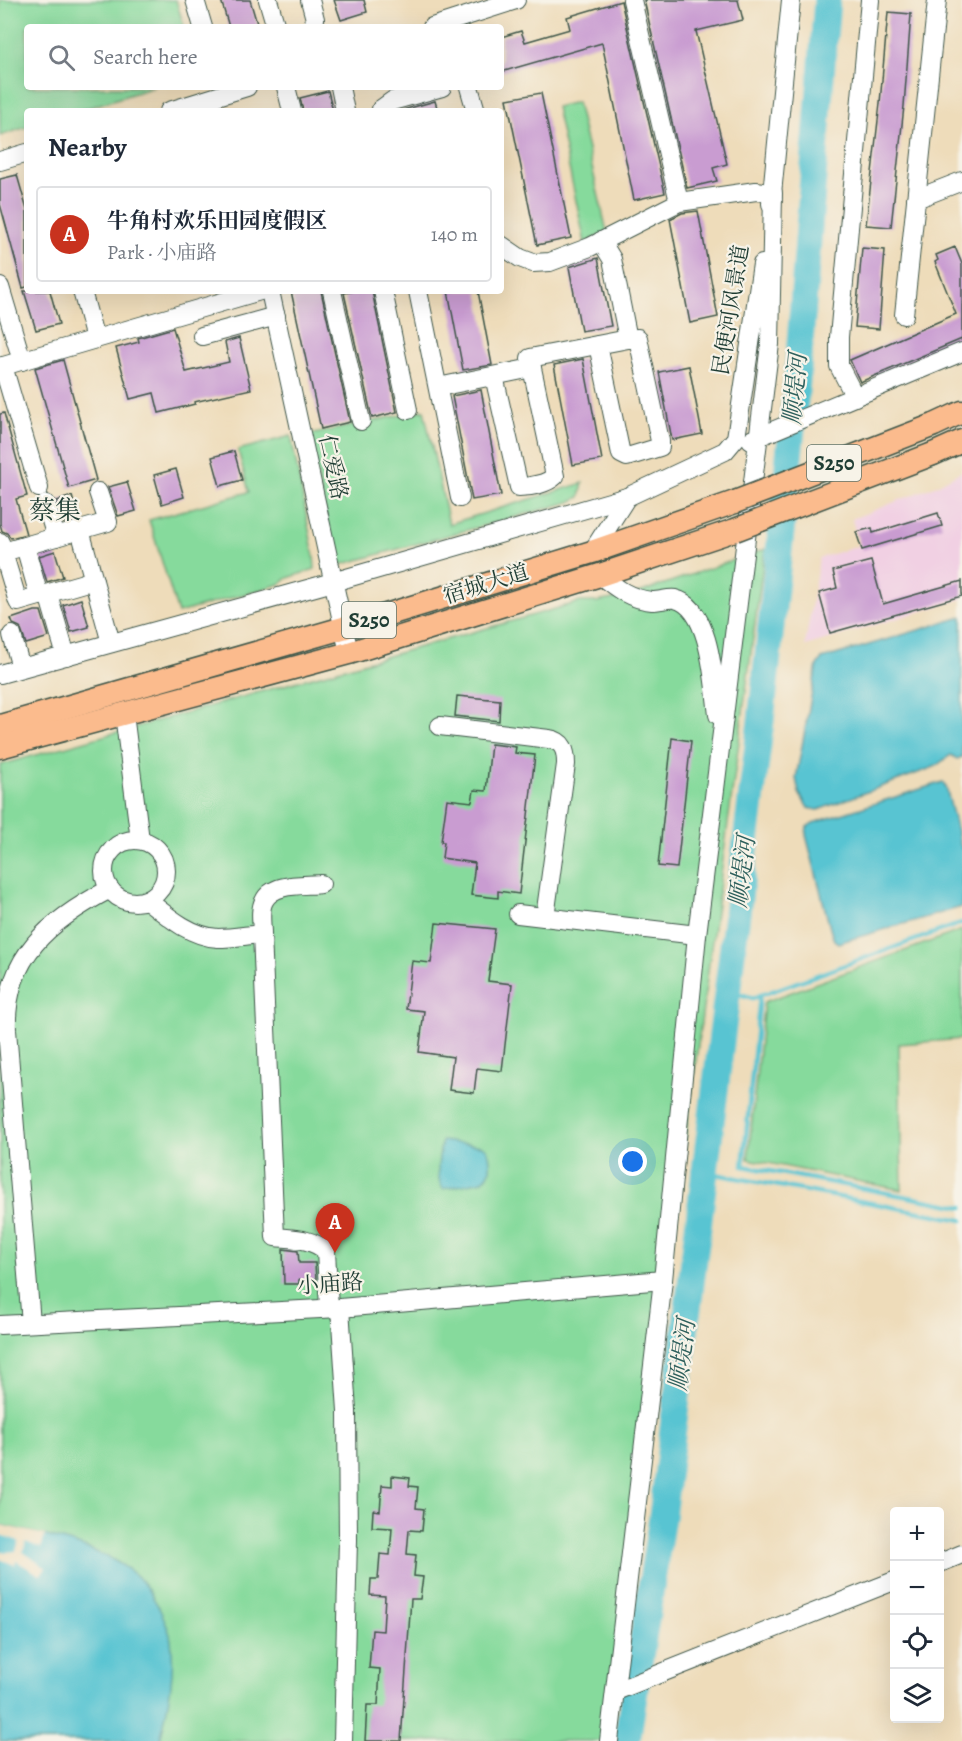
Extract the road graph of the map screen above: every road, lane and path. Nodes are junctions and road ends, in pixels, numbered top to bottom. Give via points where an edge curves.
1 (195, 0) edge
2 (268, 0) edge
3 (310, 0) edge
4 (516, 0) edge
5 (632, 0) edge
6 (791, 0) edge
7 (870, 0) edge
8 (937, 0) edge
9 (202, 24) edge
10 (275, 24) edge
11 (314, 24) edge
12 (441, 24) edge
13 (243, 90) edge
14 (287, 90) edge
15 (341, 90) edge
16 (431, 90) edge
17 (470, 90) edge
18 (229, 102) edge
19 (189, 108) edge
20 (291, 108) edge
21 (344, 108) edge
22 (385, 108) edge
23 (475, 108) edge
24 (24, 154) edge
25 (0, 161) edge
26 (962, 181) edge
27 (773, 193) junction
28 (916, 199) junction
29 (679, 202) junction
30 (601, 241) junction
31 (504, 247) edge
32 (0, 286) edge
33 (83, 294) edge
34 (237, 294) edge
35 (271, 294) edge
36 (333, 294) edge
37 (384, 294) edge
38 (419, 294) edge
39 (222, 296) edge
40 (904, 315) dead end
41 (276, 316) junction
42 (202, 336) dead end
43 (95, 339) junction
44 (628, 339) junction
45 (598, 345) junction
46 (962, 352) edge
47 (22, 361) junction
48 (2, 367) edge
49 (532, 368) junction
50 (494, 376) junction
51 (438, 387) junction
52 (848, 400) junction
53 (408, 410) dead end
54 (962, 412) edge
55 (361, 421) dead end
56 (759, 436) junction
57 (962, 441) edge
58 (725, 451) junction
59 (98, 492) dead end
60 (627, 497) junction
61 (460, 498) dead end
62 (80, 530) junction
63 (56, 537) junction
64 (25, 546) junction
65 (1, 548) edge
66 (592, 552) junction
67 (600, 575) junction
68 (94, 580) junction
69 (333, 582) junction
70 (44, 595) junction
71 (343, 628) junction
72 (12, 635) dead end
73 (111, 643) junction
74 (349, 653) junction
75 (66, 656) junction
76 (21, 668) junction
77 (0, 674) edge
78 (124, 714) junction
79 (0, 726) edge
80 (440, 726) dead end
81 (722, 740) junction
82 (0, 747) edge
83 (140, 840) junction
84 (321, 884) dead end
85 (110, 890) junction
86 (147, 900) junction
87 (518, 914) dead end
88 (545, 917) junction
89 (262, 934) junction
90 (697, 935) junction
91 (663, 1280) junction
92 (334, 1308) junction
93 (31, 1323) junction
94 (0, 1325) edge
95 (962, 1554) edge
96 (944, 1561) edge
97 (890, 1583) edge
98 (622, 1689) junction
99 (343, 1741) edge
100 (609, 1741) edge

1 - 9 street
2 - 10 street
3 - 11 street
4 - 12 street
5 - 29 street
6 - 27 street, 民便河风景道
7 - 52 street via 840,337 839,366
8 - 28 street
13 - 18 street
14 - 20 street
15 - 21 street
16 - 22 street via 392,101
17 - 23 street
18 - 19 street
24 - 25 street
26 - 28 street
27 - 29 street via 756,191
27 - 56 street via 770,344
27 - 58 street, 民便河风景道 via 736,438
28 - 40 street
29 - 30 street
30 - 31 street via 550,262 520,258
30 - 44 street via 612,259
32 - 47 street
33 - 43 street
34 - 39 street
35 - 41 street, 仁爱路
36 - 55 street
37 - 53 street
38 - 51 street
39 - 43 street
41 - 42 street
41 - 69 street, 仁爱路
43 - 47 street
44 - 45 street
44 - 45 street via 638,338 660,447 627,457 621,454
45 - 49 street via 530,358
46 - 52 street
47 - 48 street
48 - 63 street
49 - 50 street
49 - 50 street via 555,476 526,487 519,487
50 - 51 street
51 - 61 street
52 - 56 street
54 - 66 main road, 宿城大道 / S250, bridge via 735,502
56 - 58 street
56 - 81 street
57 - 67 main road, 宿城大道 / S250, bridge via 735,530
58 - 60 street
59 - 62 street via 108,522
60 - 66 street
60 - 69 street
62 - 63 street
62 - 68 street
63 - 64 street
64 - 65 street
64 - 70 street
65 - 70 street via 18,602
66 - 71 main road, 宿城大道 / S250
67 - 74 main road, 宿城大道 / S250
67 - 81 street via 625,594 654,601 674,599 686,603 695,614 708,646
68 - 70 street
68 - 73 street
69 - 71 street, 仁爱路
69 - 73 street
70 - 75 street
71 - 74 street, 仁爱路
71 - 79 main road, 宿城大道 / S250
72 - 76 street
73 - 75 street
74 - 78 main road, 宿城大道 / S250
75 - 76 street
76 - 77 street
78 - 82 main road, 宿城大道 / S250
78 - 83 street
80 - 88 street via 549,739 563,746 566,764
81 - 90 street
83 - 85 street via 129,840 111,850 104,870
83 - 86 street via 158,849 166,868 162,888
84 - 89 street via 279,888 270,893 262,909
85 - 86 street via 126,901
85 - 93 street via 67,913 52,926 21,962 8,994 7,1030
86 - 89 street via 200,934 217,938
87 - 88 street
88 - 90 street
89 - 92 street via 275,1237 306,1240 326,1251
90 - 91 street
91 - 92 street, 小庙路
91 - 98 street
92 - 93 street, 小庙路
92 - 99 street via 347,1411
93 - 94 street, 小庙路
95 - 96 street
97 - 98 street
98 - 100 street

